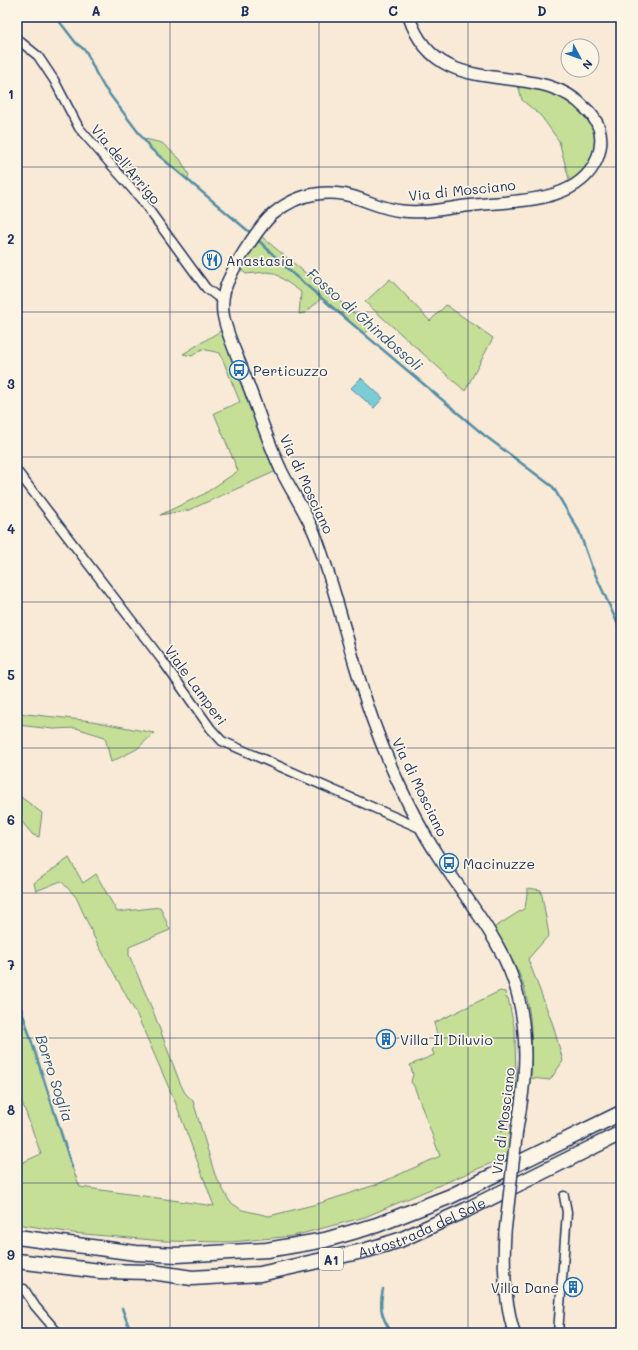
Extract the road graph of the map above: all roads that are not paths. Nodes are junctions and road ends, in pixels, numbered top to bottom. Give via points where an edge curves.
1 (409, 17) edge
2 (17, 39) edge
3 (223, 301) junction
4 (17, 470) edge
5 (422, 829) junction
6 (621, 1113) edge
7 (621, 1133) edge
8 (564, 1196) dead end
9 (17, 1237) edge
10 (17, 1261) edge
11 (24, 1289) tunnel mouth
12 (58, 1333) edge
13 (514, 1333) edge
14 (558, 1333) edge

1 - 3 main road, Via di Mosciano via 433,55 446,63 479,76 549,85 565,90 578,100 591,113 598,126 601,140 594,164 575,186 545,196 430,210 401,211 349,194 307,196 292,201 268,218 257,233 232,274 225,288
2 - 3 street, Via dell'Arrigo via 38,56 54,80 79,128 141,199 206,288
3 - 5 main road, Via di Mosciano via 222,309 229,335 281,469 315,536 377,735
4 - 5 street, Viale Lamperi via 222,742
5 - 13 main road, Via di Mosciano, bridge via 488,931 508,968 519,1000 524,1032 525,1069 504,1254 505,1288
6 - 9 highway, Autostrada del Sole / A1 via 451,1196 377,1226 324,1240 267,1250 177,1255 136,1253
7 - 10 highway, Autostrada del Sole / A1 via 400,1240 281,1270 260,1274 192,1278 152,1272 100,1271
8 - 14 street via 567,1212
11 - 12 street

